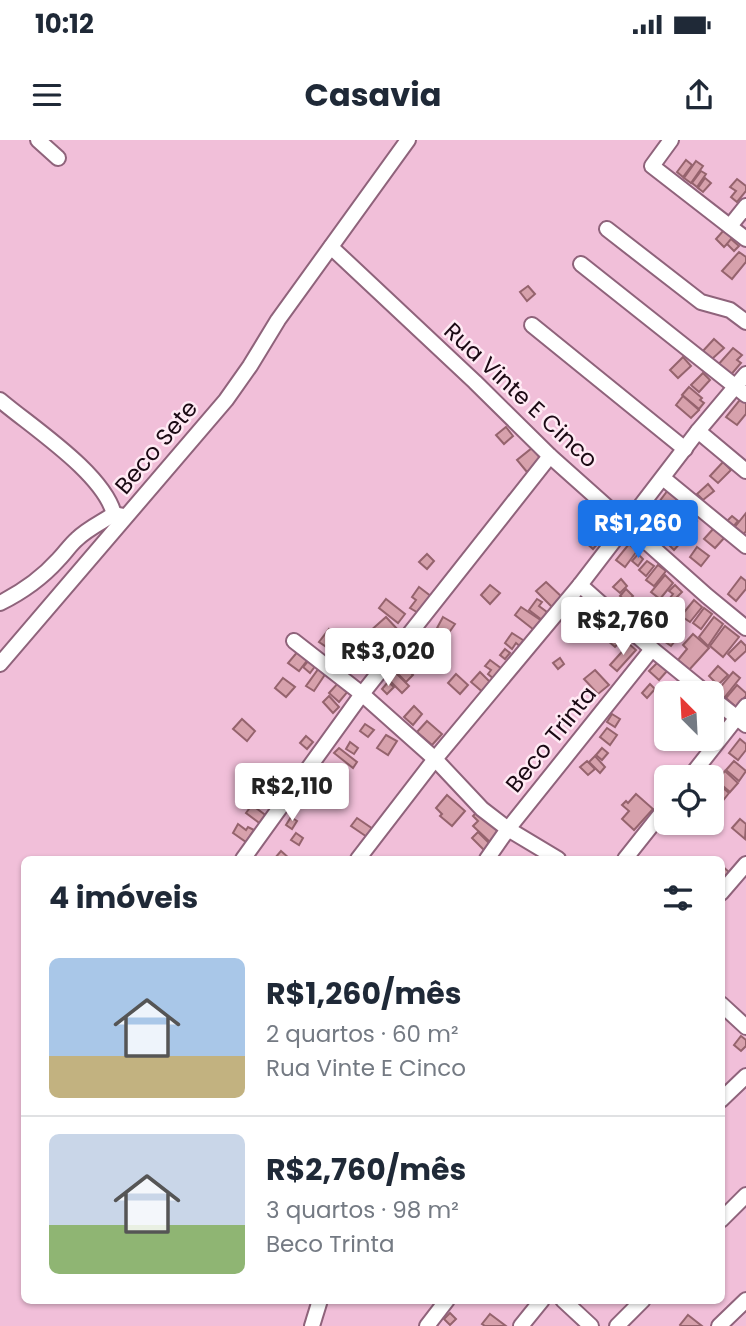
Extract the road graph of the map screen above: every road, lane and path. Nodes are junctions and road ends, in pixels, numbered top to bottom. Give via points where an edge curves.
1 (38, 140) edge
2 (408, 140) edge
3 (671, 140) edge
4 (58, 158) dead end
5 (746, 206) edge
6 (730, 226) junction
7 (607, 229) dead end
8 (746, 239) edge
9 (331, 247) junction
10 (581, 264) dead end
11 (746, 322) edge
12 (532, 325) dead end
13 (746, 374) edge
14 (741, 391) edge
15 (0, 400) edge
16 (698, 431) junction
17 (685, 449) junction
18 (550, 456) junction
19 (746, 471) edge
20 (663, 478) junction
21 (120, 515) junction
22 (627, 524) junction
23 (746, 546) edge
24 (580, 585) junction
25 (0, 603) edge
26 (746, 628) edge
27 (294, 640) dead end
28 (652, 649) junction
29 (0, 664) edge
30 (691, 681) edge
31 (362, 694) junction
32 (724, 705) edge
33 (743, 716) edge
34 (435, 760) junction
35 (700, 765) edge
36 (654, 823) edge
37 (508, 829) junction
38 (245, 856) edge
39 (360, 856) edge
40 (489, 856) edge
41 (553, 856) edge
42 (627, 856) edge
43 (746, 864) edge
44 (725, 888) edge
45 (725, 1008) edge
46 (746, 1027) edge
47 (746, 1076) edge
48 (725, 1096) edge
49 (746, 1195) edge
50 (725, 1216) edge
51 (746, 1300) edge
52 (319, 1304) edge
53 (444, 1304) edge
54 (539, 1304) edge
55 (567, 1304) edge
56 (639, 1304) edge
57 (312, 1326) edge
58 (427, 1326) edge
59 (521, 1326) edge
60 (591, 1326) edge
61 (617, 1326) edge
62 (719, 1326) edge

1 - 4 street
2 - 9 street, Beco Sete
3 - 6 street via 652,166
5 - 6 street
6 - 8 street
7 - 11 street via 701,302 730,310
9 - 18 street, Rua Vinte E Cinco
9 - 21 street, Beco Sete via 226,400
10 - 14 street
12 - 17 street
13 - 14 street
14 - 16 street
15 - 21 street via 78,464
16 - 17 street
16 - 19 street
17 - 20 street
18 - 22 street, Rua Vinte E Cinco
18 - 31 street
20 - 22 street
20 - 23 street
21 - 25 street via 77,539 36,581
21 - 29 street, Beco Sete
22 - 24 street
22 - 26 street, Rua Vinte E Cinco
24 - 28 street
24 - 34 street
27 - 31 street
28 - 30 street
28 - 37 street, Beco Trinta
31 - 34 street
31 - 38 street
32 - 33 street
33 - 35 street
34 - 37 street
34 - 39 street
36 - 42 street
37 - 40 street, Beco Trinta
37 - 41 street
43 - 44 street
45 - 46 street
47 - 48 street
49 - 50 street
51 - 62 street
52 - 57 street
53 - 58 street
54 - 59 street
55 - 60 street
56 - 61 street

